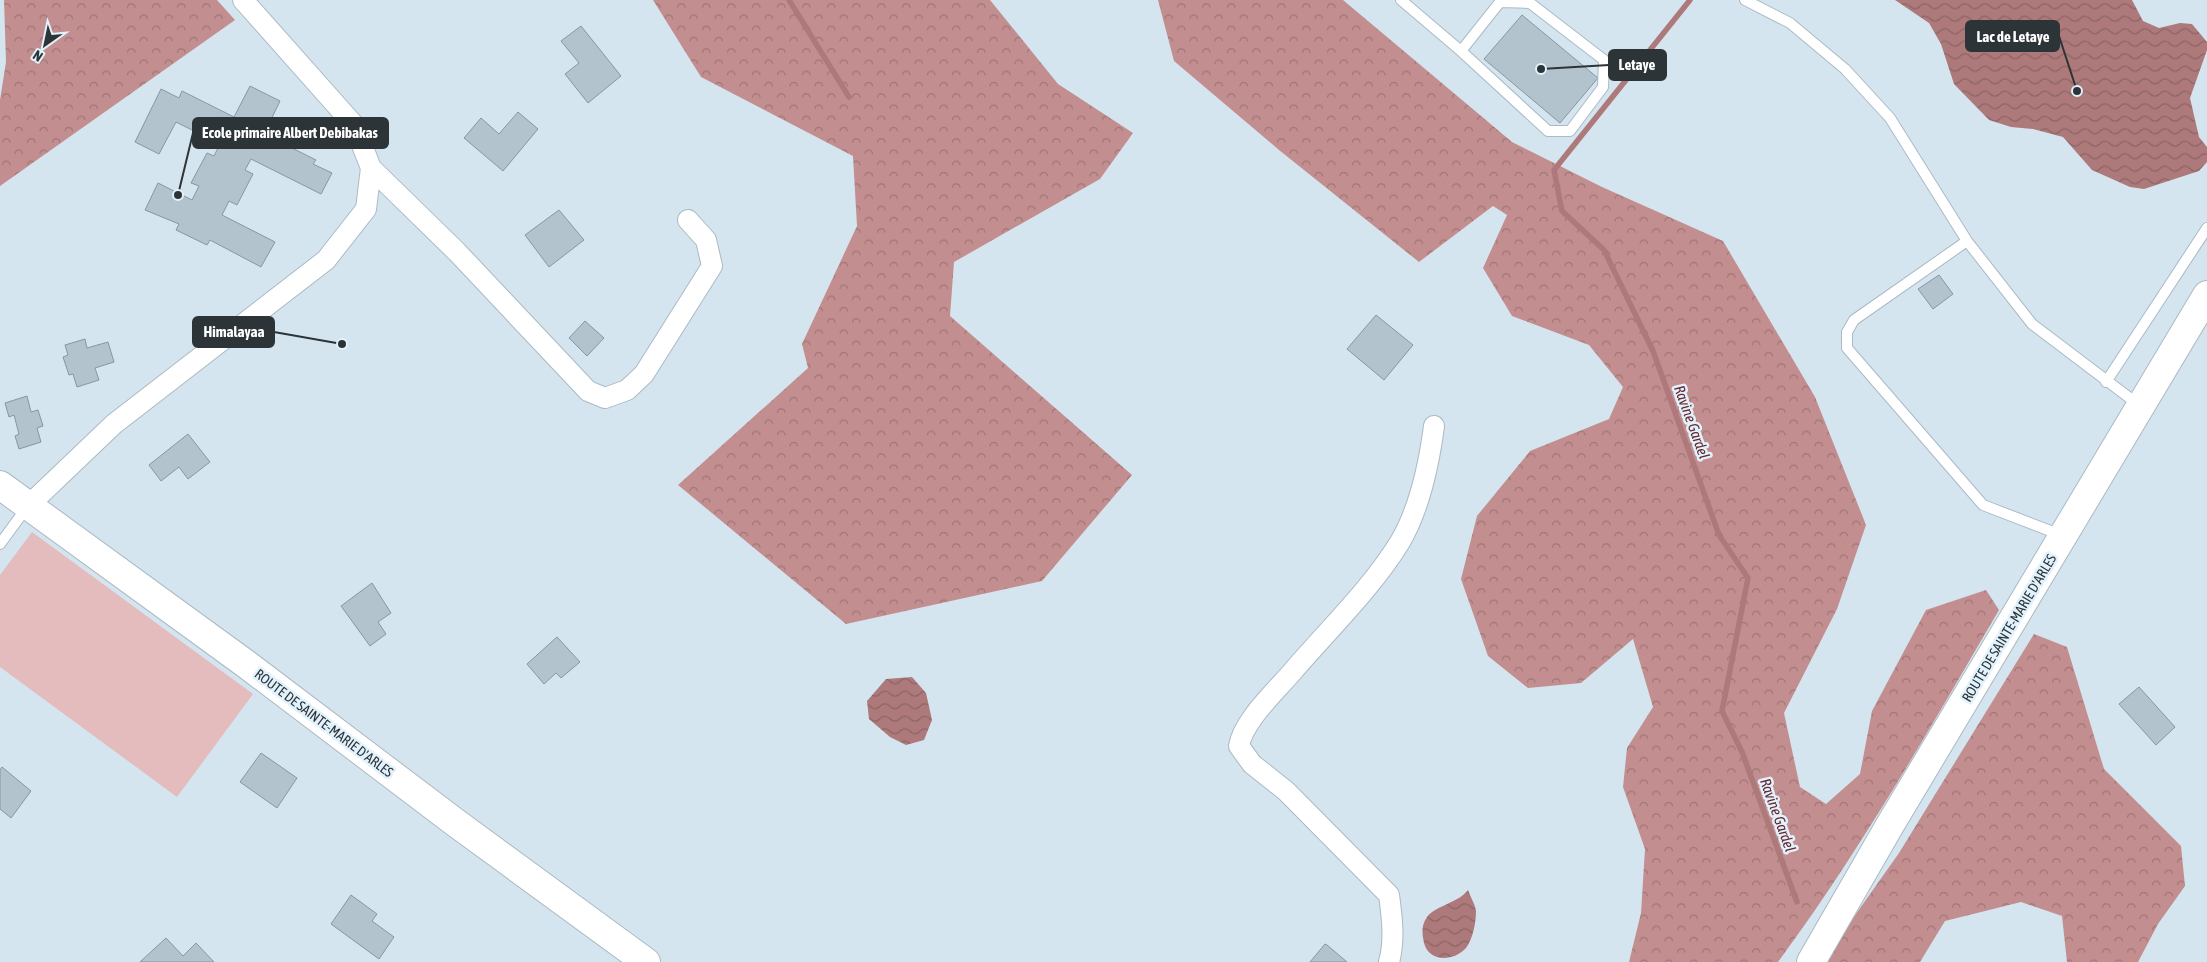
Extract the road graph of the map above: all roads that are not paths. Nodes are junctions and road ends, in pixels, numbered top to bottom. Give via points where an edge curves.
1 (243, 0) edge
2 (1401, 0) edge
3 (1745, 0) edge
4 (1461, 51) junction
5 (371, 168) junction
6 (688, 220) dead end
7 (2207, 228) edge
8 (1967, 241) junction
9 (2207, 295) edge
10 (2106, 382) junction
11 (2140, 405) junction
12 (1434, 426) dead end
13 (0, 485) edge
14 (27, 507) junction
15 (2064, 537) junction
16 (0, 544) edge
17 (646, 962) edge
18 (1389, 962) edge
19 (1811, 962) edge

1 - 5 street via 354,125
2 - 4 lane
3 - 8 lane via 1790,23 1845,69 1890,118
4 - 4 lane via 1500,2 1530,3 1604,60 1603,87 1570,131 1548,131
5 - 6 street via 457,252 588,391 605,398 626,390 644,374 712,266 706,240
5 - 14 street via 366,210 326,260 114,424
7 - 10 lane
8 - 10 lane via 2032,324
8 - 15 lane via 1854,320 1847,332 1847,348 1983,506
9 - 11 main road, ROUTE DE SAINTE-MARIE D'ARLES
10 - 11 lane
11 - 15 main road, ROUTE DE SAINTE-MARIE D'ARLES
12 - 18 street via 1429,463 1401,540 1378,572 1266,702 1241,735 1239,746 1252,764 1286,791 1389,895 1392,950
13 - 14 main road, ROUTE DE SAINTE-MARIE D'ARLES
14 - 16 lane
14 - 17 main road, ROUTE DE SAINTE-MARIE D'ARLES via 246,664
15 - 19 main road, ROUTE DE SAINTE-MARIE D'ARLES

